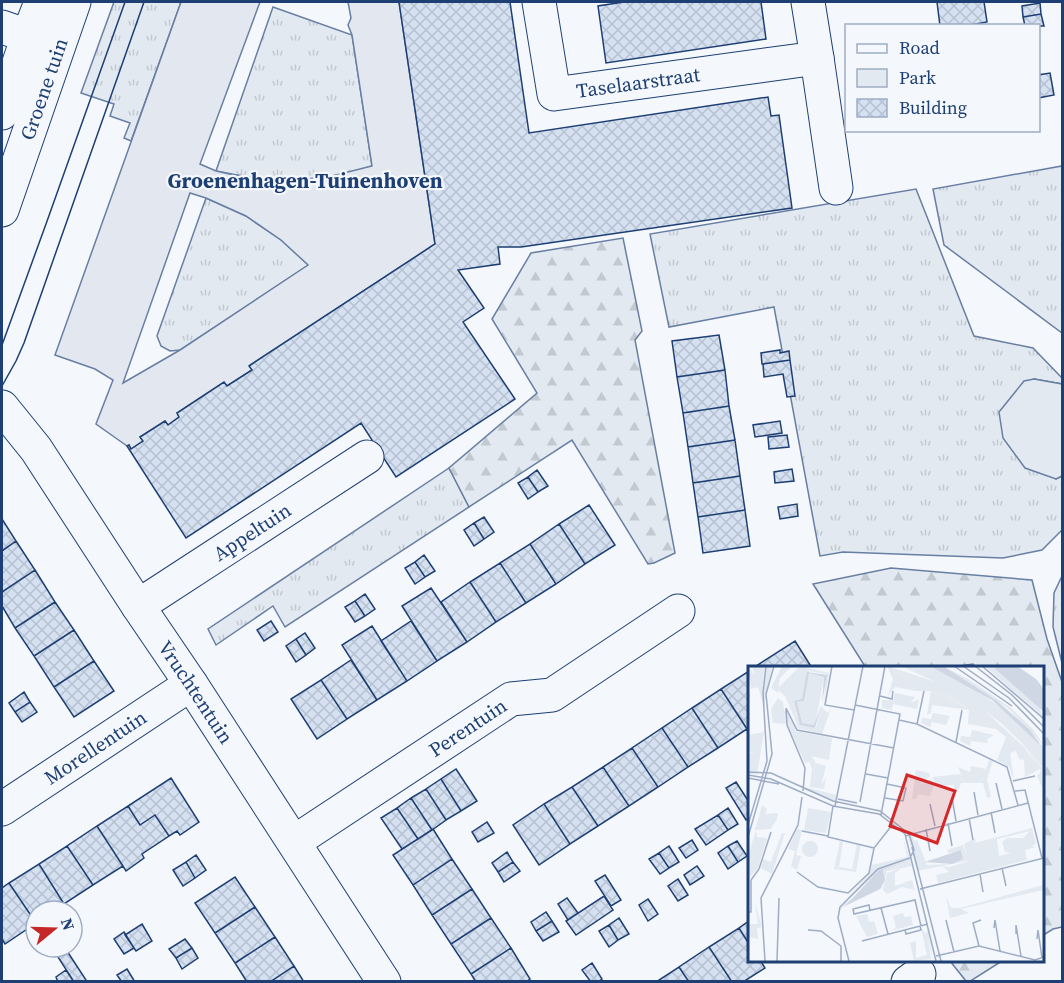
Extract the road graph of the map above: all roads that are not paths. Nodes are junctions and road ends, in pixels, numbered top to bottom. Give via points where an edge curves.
1 (41, 2) edge
2 (74, 2) edge
3 (539, 2) edge
4 (808, 2) edge
5 (29, 36) edge
6 (817, 58) junction
7 (2, 113) edge
8 (836, 188) dead end
9 (2, 210) edge
10 (2, 407) edge
11 (367, 457) dead end
12 (138, 606) junction
13 (678, 611) dead end
14 (190, 684) junction
15 (2, 809) edge
16 (294, 842) junction
17 (384, 981) edge

1 - 5 street, Groene tuin
2 - 5 street, Groene tuin
3 - 6 street, Taselaarstraat via 554,94
4 - 6 street
5 - 7 street, Groene tuin
5 - 9 street, Groene tuin
6 - 8 street
10 - 12 street, Vruchtentuin via 36,449
11 - 12 street, Appeltuin
12 - 14 street, Vruchtentuin
13 - 16 street, Perentuin via 552,695 511,699
14 - 15 street, Morellentuin
14 - 16 street, Vruchtentuin
16 - 17 street, Vruchtentuin

